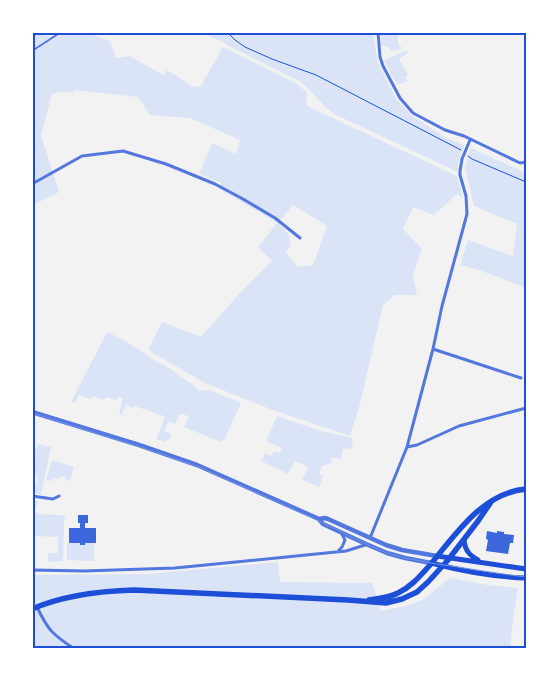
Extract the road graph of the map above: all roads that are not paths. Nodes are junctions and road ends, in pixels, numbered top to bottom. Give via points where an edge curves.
1 (62, 32) edge
2 (378, 32) edge
3 (32, 51) edge
4 (470, 140) junction
5 (526, 162) edge
6 (32, 184) edge
7 (300, 238) dead end
8 (432, 349) junction
9 (521, 378) dead end
10 (526, 408) edge
11 (32, 412) edge
12 (408, 447) junction
13 (526, 489) edge
14 (32, 496) edge
15 (59, 496) dead end
16 (490, 502) junction
17 (319, 519) junction
18 (341, 532) junction
19 (370, 538) junction
20 (464, 540) junction
21 (366, 544) junction
22 (339, 550) junction
23 (437, 556) junction
24 (450, 558) junction
25 (482, 562) junction
26 (431, 563) junction
27 (443, 566) junction
28 (32, 570) edge
29 (526, 570) edge
30 (526, 578) edge
31 (362, 601) junction
32 (35, 608) edge
33 (73, 648) edge

1 - 3 lane
2 - 4 street via 383,66 405,105 428,122
4 - 5 street via 520,163
4 - 8 street via 461,162 460,175 467,214
6 - 7 street via 82,156 125,151 215,184 275,218
8 - 9 street
8 - 12 street
10 - 12 street via 459,426
11 - 17 street via 197,465
12 - 19 street
13 - 16 main road
14 - 15 street via 52,499
16 - 20 main road
16 - 23 main road via 473,514
17 - 18 street
17 - 19 street via 325,518
18 - 21 street
18 - 22 street via 345,540
19 - 21 street
19 - 23 street via 402,550
20 - 24 main road
20 - 25 main road via 467,551
21 - 22 street
21 - 26 street via 397,556
22 - 28 street via 175,568
23 - 24 main road
23 - 26 main road
24 - 25 main road
24 - 27 main road
25 - 29 main road
26 - 27 main road
26 - 31 main road via 396,595
27 - 30 main road
27 - 31 main road via 417,592 402,600 386,603
31 - 32 main road via 134,590 89,593
32 - 33 street via 50,631

